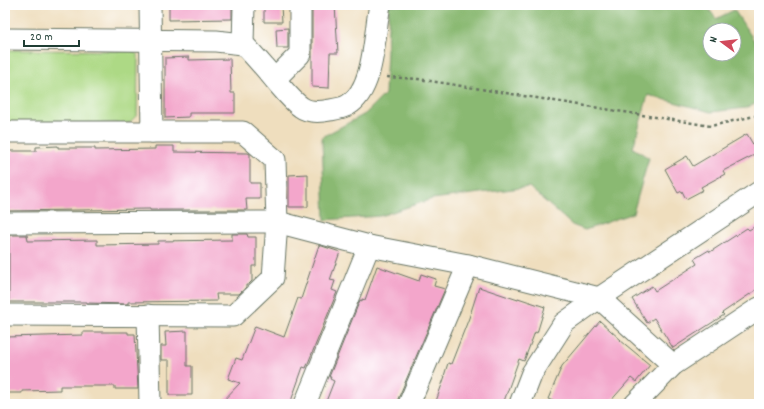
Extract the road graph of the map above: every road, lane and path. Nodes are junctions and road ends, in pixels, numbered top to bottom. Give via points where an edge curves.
1 (150, 5) edge
2 (244, 5) edge
3 (300, 5) edge
4 (380, 5) edge
5 (5, 39) edge
6 (150, 40) junction
7 (242, 44) junction
8 (368, 76) junction
9 (275, 79) junction
10 (759, 115) edge
11 (5, 132) edge
12 (152, 132) junction
13 (759, 192) edge
14 (278, 222) junction
15 (5, 223) edge
16 (369, 246) junction
17 (468, 265) junction
18 (599, 298) junction
19 (759, 308) edge
20 (5, 315) edge
21 (148, 315) junction
22 (673, 364) junction
23 (150, 404) edge
24 (305, 404) edge
25 (409, 404) edge
26 (520, 404) edge
27 (635, 404) edge

1 - 6 street
2 - 7 street
3 - 9 street via 300,54
4 - 8 street
5 - 6 street
6 - 7 street via 216,40
6 - 12 street
7 - 9 street
8 - 9 street via 356,98 348,105 313,112 301,108
8 - 10 path via 418,79 711,126
11 - 12 street
12 - 14 street via 243,132 275,160
13 - 18 street
14 - 15 street
14 - 16 street
14 - 21 street via 273,278 233,316
16 - 17 street
16 - 24 street
17 - 18 street
17 - 25 street
18 - 22 street
18 - 26 street via 564,323 532,373
19 - 22 street
20 - 21 street
21 - 23 street
22 - 27 street

